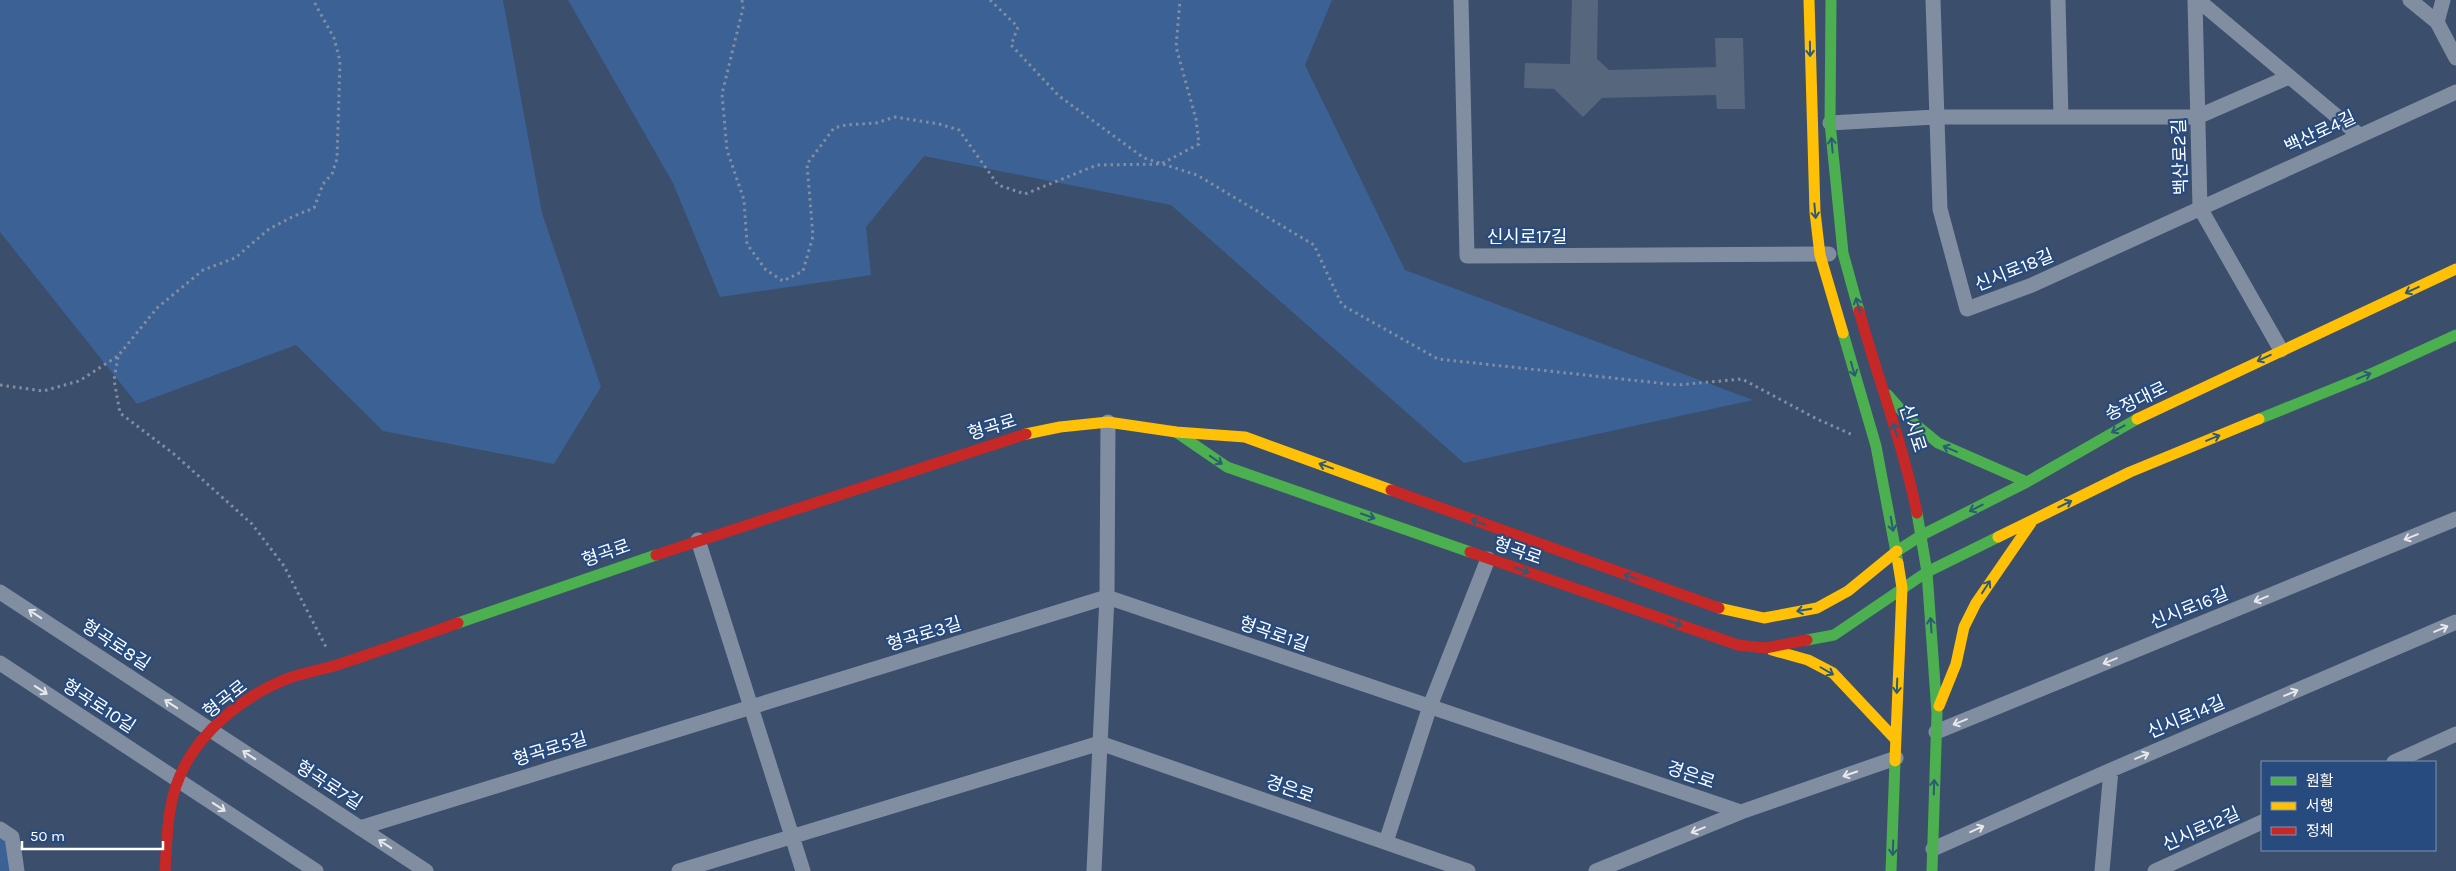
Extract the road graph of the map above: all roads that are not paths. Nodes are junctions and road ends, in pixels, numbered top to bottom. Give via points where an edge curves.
1 (1461, 0) edge
2 (1809, 0) edge
3 (1831, 0) edge
4 (1933, 0) edge
5 (2058, 0) edge
6 (2197, 0) edge
7 (2410, 0) edge
8 (2443, 0) edge
9 (2437, 22) junction
10 (2456, 58) edge
11 (2290, 77) junction
12 (2456, 92) edge
13 (1935, 117) junction
14 (2061, 117) junction
15 (2197, 117) junction
16 (1830, 123) junction
17 (2359, 135) junction
18 (2200, 208) junction
19 (1843, 253) junction
20 (1820, 255) junction
21 (2456, 269) edge
22 (2456, 335) edge
23 (2281, 350) junction
24 (1880, 386) junction
25 (1108, 422) junction
26 (1176, 432) junction
27 (2027, 482) junction
28 (2033, 519) junction
29 (2456, 519) edge
30 (1922, 534) junction
31 (698, 540) junction
32 (1897, 551) junction
33 (1488, 559) junction
34 (1927, 572) junction
35 (1902, 588) junction
36 (1848, 591) joint
37 (0, 592) edge
38 (1107, 597) junction
39 (2456, 622) edge
40 (1765, 648) junction
41 (0, 663) edge
42 (751, 706) junction
43 (1430, 706) junction
44 (1937, 713) junction
45 (212, 730) junction
46 (1936, 732) junction
47 (2456, 734) edge
48 (1896, 740) junction
49 (1100, 743) junction
50 (1896, 758) junction
51 (2396, 761) edge
52 (2111, 770) junction
53 (178, 780) junction
54 (1741, 812) junction
55 (2261, 822) edge
56 (360, 828) junction
57 (0, 829) edge
58 (793, 837) junction
59 (1386, 842) junction
60 (1933, 849) junction
61 (1889, 870) edge
62 (17, 871) edge
63 (165, 871) edge
64 (316, 871) edge
65 (426, 871) edge
66 (679, 871) edge
67 (803, 871) edge
68 (1094, 871) edge
69 (1468, 871) edge
70 (1596, 871) edge
71 (1932, 871) edge
72 (2102, 871) edge
73 (2154, 871) edge

1 - 20 street, 신시로17길 via 1467,256
2 -> 20 street via 1815,212
3 - 16 street, 신시로
4 - 13 street, 신시로18길
5 - 14 street
6 - 11 street, 백산로2길
6 - 15 street, 백산로2길
7 - 9 street
8 - 9 street
9 - 10 street
11 - 15 street
11 - 17 street, 백산로2길
12 - 17 street, 백산로4길
13 - 14 street
13 - 16 street
13 - 18 street, 신시로18길 via 1940,209 1967,310 2032,285
14 - 15 street
15 - 18 street, 백산로2길
19 -> 16 street, 신시로
17 - 18 street, 백산로4길
18 - 23 street, 백산로2길
19 - 20 street, 신시로17길
24 -> 19 street, 신시로
20 -> 32 street via 1876,446
21 -> 23 street, 송정대로
28 -> 22 street via 2130,472 2375,372
23 -> 27 street, 송정대로 via 2122,426
27 -> 24 street via 1938,443 1909,419
30 -> 24 street, 신시로 via 1909,474
25 - 26 street, 형곡로
25 - 31 street, 형곡로 via 1018,436
25 - 38 street
26 -> 33 street, 형곡로 via 1227,467
36 -> 26 street, 형곡로 via 1817,608 1764,618 1721,609 1245,437
27 -> 30 street, 송정대로
28 - 34 street
44 -> 28 street via 1956,664 1964,627 1976,603
29 -> 46 street, 신시로16길
30 - 32 street, 송정대로
30 - 34 street, 신시로
31 - 42 street
31 - 45 street, 형곡로 via 335,666 280,682 238,707
32 - 35 street
32 - 36 street, 송정대로
33 -> 40 street, 형곡로 via 1738,645
33 - 43 street
34 - 35 street
44 -> 34 street, 신시로
35 - 40 street, 형곡로 via 1834,635
35 -> 48 street
45 -> 37 street, 형곡로8길
38 - 42 street, 형곡로3길
38 - 43 street, 형곡로1길
38 - 49 street
52 -> 39 street, 신시로14길
40 -> 48 street via 1795,655 1826,669 1840,679
41 -> 53 street, 형곡로10길
42 - 56 street, 형곡로5길
42 - 58 street
43 - 54 street, 경은로
43 - 59 street
44 - 46 street, 신시로
45 - 53 street, 형곡로 via 192,754
56 -> 45 street, 형곡로7길
60 -> 46 street, 신시로
47 - 51 street
48 - 50 street
49 - 58 street
49 - 59 street, 경은로
49 - 68 street
50 -> 54 street
50 -> 61 street
60 -> 52 street, 신시로14길
52 - 72 street
53 - 63 street, 형곡로 via 168,828
53 -> 64 street, 형곡로10길
54 -> 70 street
55 - 73 street, 신시로12길
65 -> 56 street, 형곡로7길
57 - 62 street via 12,837
58 - 66 street
58 - 67 street
59 - 69 street, 경은로
60 - 71 street, 신시로

